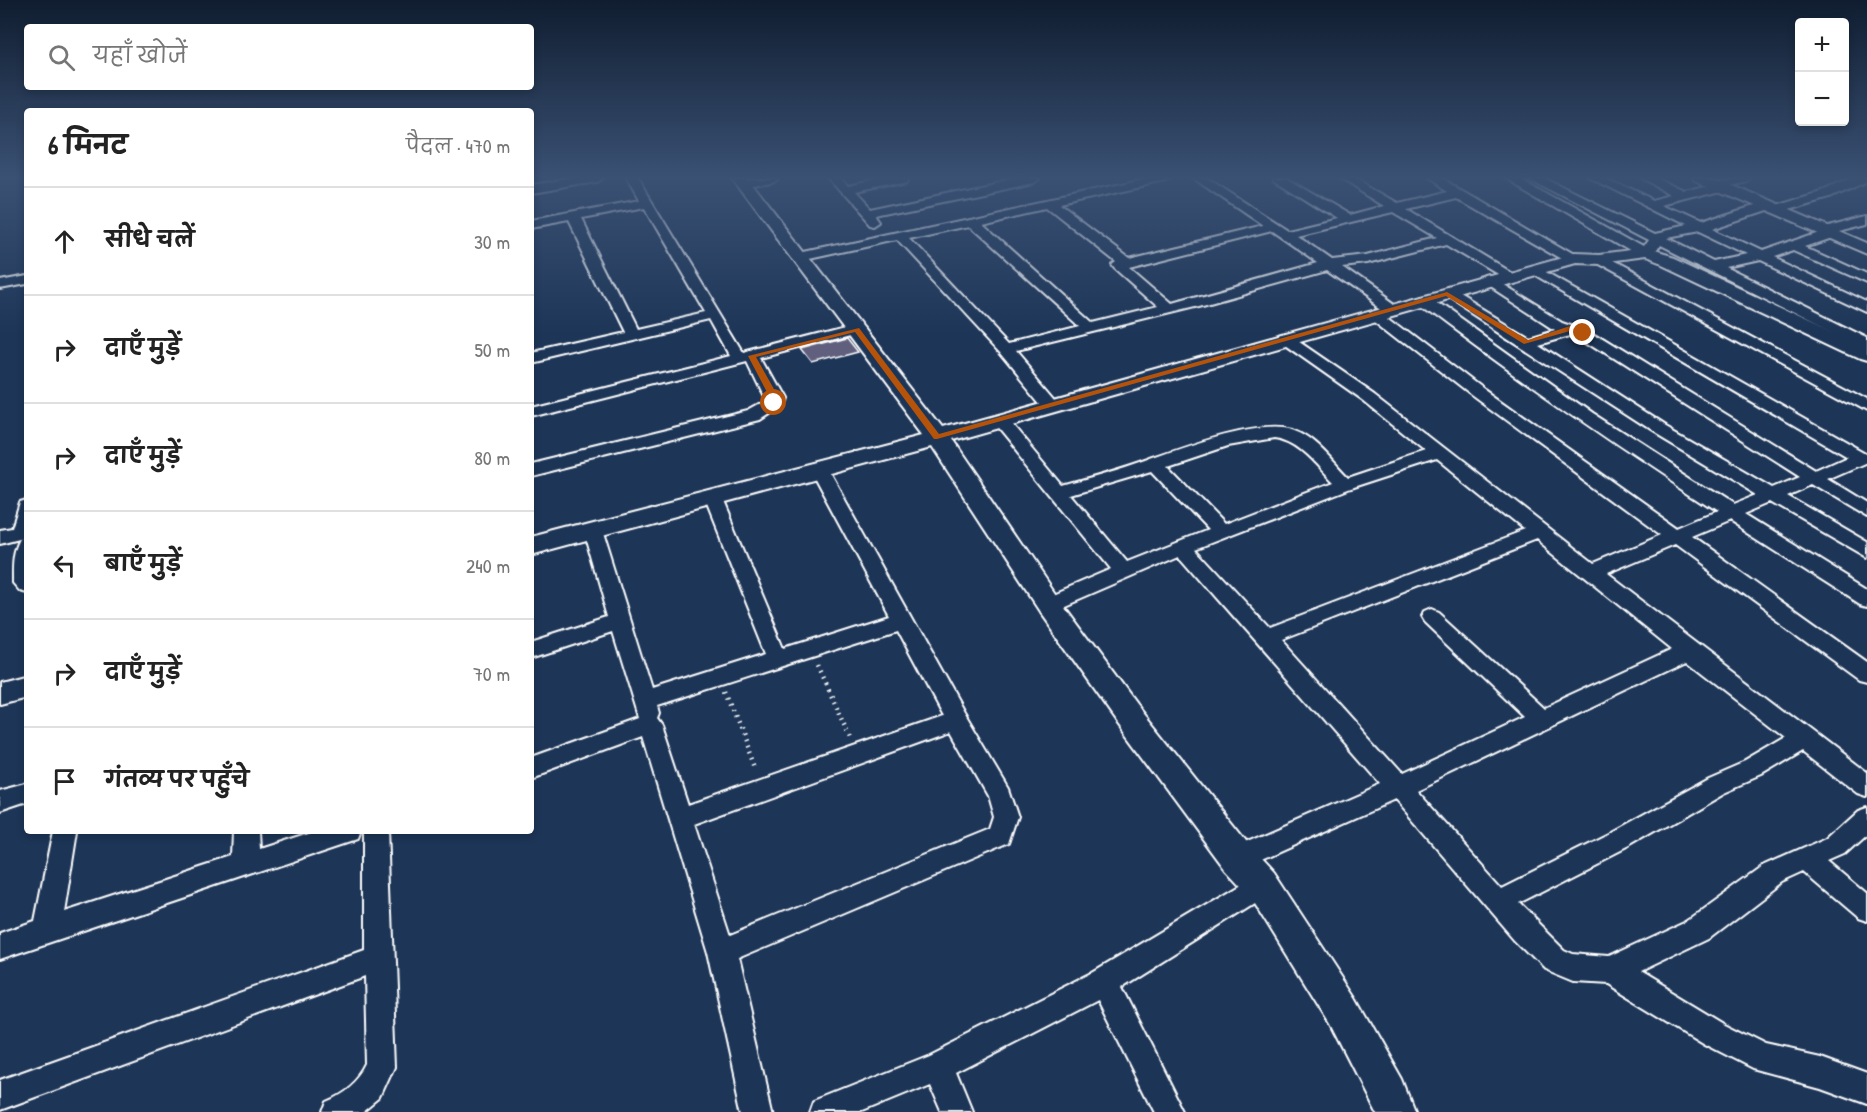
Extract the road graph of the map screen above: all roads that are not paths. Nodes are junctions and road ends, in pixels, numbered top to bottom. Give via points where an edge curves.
1 (580, 230) edge
2 (663, 230) edge
3 (780, 230) edge
4 (887, 230) edge
5 (923, 230) edge
6 (982, 230) edge
7 (1084, 230) edge
8 (1286, 230) edge
9 (1432, 230) edge
10 (1524, 230) edge
11 (1624, 230) edge
12 (1628, 230) edge
13 (1692, 230) edge
14 (1707, 230) edge
15 (1822, 230) edge
16 (1836, 230) edge
17 (1280, 231) junction
18 (1827, 232) junction
19 (894, 236) junction
20 (1448, 239) junction
21 (1652, 243) junction
22 (1793, 245) junction
23 (1867, 249) edge
24 (1758, 256) junction
25 (801, 257) junction
26 (1574, 260) junction
27 (1599, 260) junction
28 (1127, 263) junction
29 (1328, 266) junction
30 (1712, 267) junction
31 (1536, 270) junction
32 (1500, 278) junction
33 (1867, 279) edge
34 (24, 281) edge
35 (0, 285) edge
36 (1447, 294) junction
37 (1423, 300) junction
38 (1867, 308) edge
39 (1169, 309) junction
40 (1384, 312) junction
41 (715, 315) junction
42 (1090, 328) junction
43 (1570, 328) junction
44 (857, 329) junction
45 (632, 334) junction
46 (1287, 340) junction
47 (1527, 342) junction
48 (1867, 344) edge
49 (1006, 349) junction
50 (1867, 355) edge
51 (534, 357) edge
52 (746, 357) junction
53 (1054, 405) junction
54 (1867, 406) edge
55 (534, 410) edge
56 (999, 420) junction
57 (937, 437) junction
58 (1439, 453) junction
59 (1862, 454) edge
60 (1155, 464) junction
61 (534, 469) edge
62 (820, 471) junction
63 (1817, 478) junction
64 (1345, 484) junction
65 (1059, 493) junction
66 (1775, 494) junction
67 (713, 499) junction
68 (1867, 511) edge
69 (1730, 513) junction
70 (593, 530) junction
71 (1221, 532) junction
72 (1540, 532) junction
73 (24, 536) edge
74 (1677, 536) junction
75 (0, 537) edge
76 (534, 545) edge
77 (1183, 546) junction
78 (24, 548) edge
79 (1867, 551) edge
80 (1124, 572) junction
81 (1591, 573) junction
82 (24, 584) edge
83 (1867, 599) edge
84 (1048, 604) junction
85 (1432, 617) dead end
86 (902, 620) junction
87 (620, 621) junction
88 (1267, 637) junction
89 (534, 649) edge
90 (1689, 651) junction
91 (778, 658) junction
92 (1867, 674) edge
93 (24, 687) edge
94 (0, 693) edge
95 (648, 713) junction
96 (1541, 719) junction
97 (956, 720) junction
98 (1804, 739) junction
99 (534, 767) edge
100 (1398, 787) junction
101 (1866, 790) edge
102 (24, 795) edge
103 (0, 802) edge
104 (680, 818) junction
105 (1867, 818) edge
106 (64, 834) edge
107 (246, 834) edge
108 (340, 834) edge
109 (376, 834) edge
110 (1238, 858) junction
111 (1807, 859) junction
112 (246, 865) junction
113 (1262, 884) junction
114 (1498, 902) junction
115 (1867, 909) edge
116 (47, 930) junction
117 (0, 946) edge
118 (723, 952) junction
119 (378, 958) junction
120 (1610, 971) junction
121 (1104, 982) junction
122 (938, 1066) junction
123 (1867, 1089) edge
124 (0, 1095) edge
125 (338, 1112) edge
126 (758, 1112) edge
127 (825, 1112) edge
128 (957, 1112) edge
129 (1170, 1112) edge
130 (1395, 1112) edge

1 - 45 street
2 - 41 street
3 - 25 street
4 - 19 street
5 - 19 street
6 - 42 street
7 - 28 street
8 - 17 street
9 - 20 street
10 - 26 street
11 - 21 street
12 - 21 street
13 - 21 street
14 - 24 street
15 - 18 street
16 - 18 street
17 - 28 street
17 - 29 street
18 - 22 street
18 - 23 street
19 - 25 street
19 - 49 street
20 - 29 street
20 - 32 street
21 - 27 street
21 - 30 street
21 - 50 street via 1728,288
22 - 24 street
22 - 33 street
24 - 30 street
24 - 38 street
25 - 44 street
26 - 27 street
26 - 31 street
27 - 54 street
28 - 39 street via 1119,265
29 - 39 street
29 - 40 street
30 - 48 street
31 - 32 street
31 - 59 street
32 - 36 street
32 - 43 street via 1557,324
34 - 35 street
36 - 37 street
36 - 47 street
37 - 40 street
37 - 69 street via 1485,348
39 - 42 street
40 - 46 street
40 - 74 street via 1479,393
41 - 45 street
41 - 52 street
42 - 49 street
43 - 47 street
43 - 63 street
44 - 52 street
44 - 57 street
45 - 51 street
46 - 53 street
46 - 58 street via 1369,397
47 - 66 street via 1689,446
49 - 53 street
52 - 55 street
52 - 61 street via 774,398 774,403 754,415
53 - 56 street
56 - 57 street
56 - 65 street
57 - 62 street
57 - 84 street
58 - 64 street
58 - 72 street
59 - 63 street
60 - 64 street via 1275,432 1303,443
60 - 65 street
60 - 71 street
62 - 67 street
62 - 86 street
63 - 66 street
63 - 68 street
64 - 71 street
65 - 80 street
66 - 69 street
66 - 79 street
67 - 70 street
67 - 91 street
69 - 74 street
69 - 83 street
70 - 76 street
70 - 87 street
71 - 77 street
72 - 81 street
72 - 88 street
73 - 75 street
74 - 81 street
74 - 92 street
77 - 80 street
77 - 88 street
78 - 82 street
80 - 84 street
81 - 90 street
84 - 110 street
85 - 96 street
86 - 91 street
86 - 97 street
87 - 89 street
87 - 95 street
88 - 100 street
90 - 96 street
90 - 98 street
91 - 95 street
93 - 94 street
95 - 99 street
95 - 104 street
96 - 100 street
97 - 104 street
97 - 118 street via 999,794 1005,817 1000,836
98 - 101 street
98 - 114 street
100 - 110 street
100 - 114 street
102 - 103 street
104 - 118 street
105 - 111 street via 1836,846
106 - 116 street
107 - 112 street
108 - 112 street
109 - 119 street
110 - 113 street
111 - 115 street
111 - 120 street via 1773,874 1699,929
112 - 116 street
113 - 121 street
113 - 130 street via 1343,1011 1389,1093
114 - 120 street via 1554,960 1573,968
116 - 117 street
118 - 126 street
119 - 124 street
119 - 125 street via 382,1067 372,1087
120 - 123 street via 1763,1059 1820,1072
121 - 122 street
121 - 129 street
122 - 127 street
122 - 128 street

